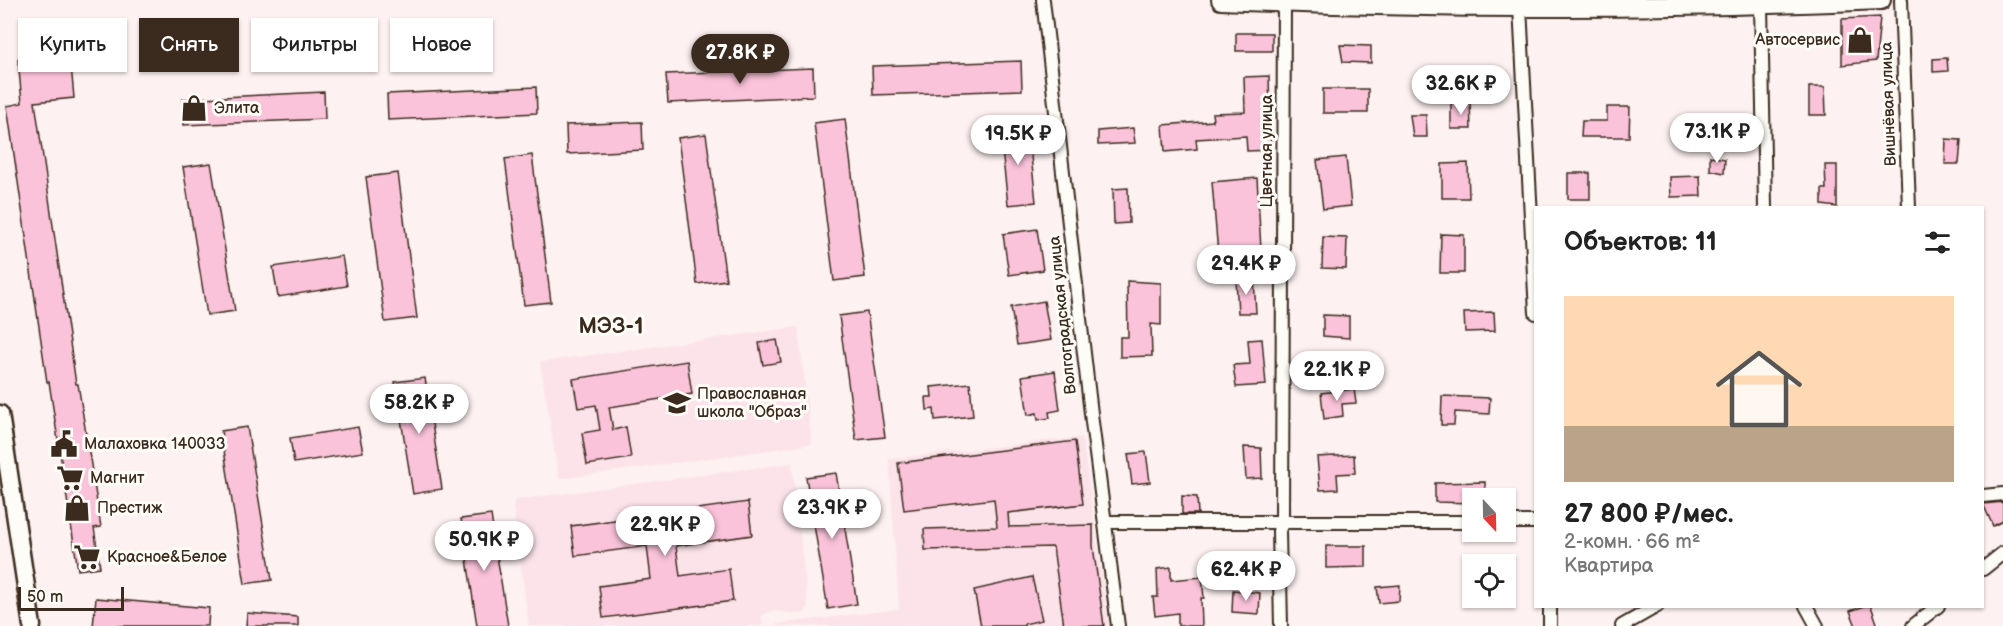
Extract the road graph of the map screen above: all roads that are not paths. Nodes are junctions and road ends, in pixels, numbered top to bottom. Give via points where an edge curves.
1 (1043, 0) edge
2 (1221, 0) edge
3 (1881, 0) edge
4 (1901, 0) edge
5 (1284, 1) edge
6 (1761, 6) junction
7 (1520, 7) junction
8 (1764, 206) edge
9 (1909, 206) edge
10 (1534, 275) edge
11 (0, 414) edge
12 (2003, 494) edge
13 (1984, 496) edge
14 (1106, 522) junction
15 (1462, 522) edge
16 (1516, 522) edge
17 (1534, 522) edge
18 (1282, 524) junction
19 (2003, 553) edge
20 (1984, 568) edge
21 (1550, 608) edge
22 (1654, 608) edge
23 (1807, 608) edge
24 (1936, 608) edge
25 (32, 626) edge
26 (1118, 626) edge
27 (1281, 626) edge
28 (1550, 626) edge
29 (1622, 626) edge
30 (1817, 626) edge
31 (1913, 626) edge

1 - 14 street, Волгоградская улица
2 - 5 main road
3 - 6 main road
4 - 9 street, Вишнёвая улица
5 - 7 main road
5 - 18 street, Цветная улица
6 - 7 main road
6 - 8 street
7 - 10 street
11 - 25 main road
12 - 13 street
14 - 18 street
14 - 26 street, Волгоградская улица
15 - 18 street
16 - 17 street
18 - 27 street, Цветная улица
19 - 20 street
21 - 28 street
22 - 29 street
23 - 30 street
24 - 31 street

